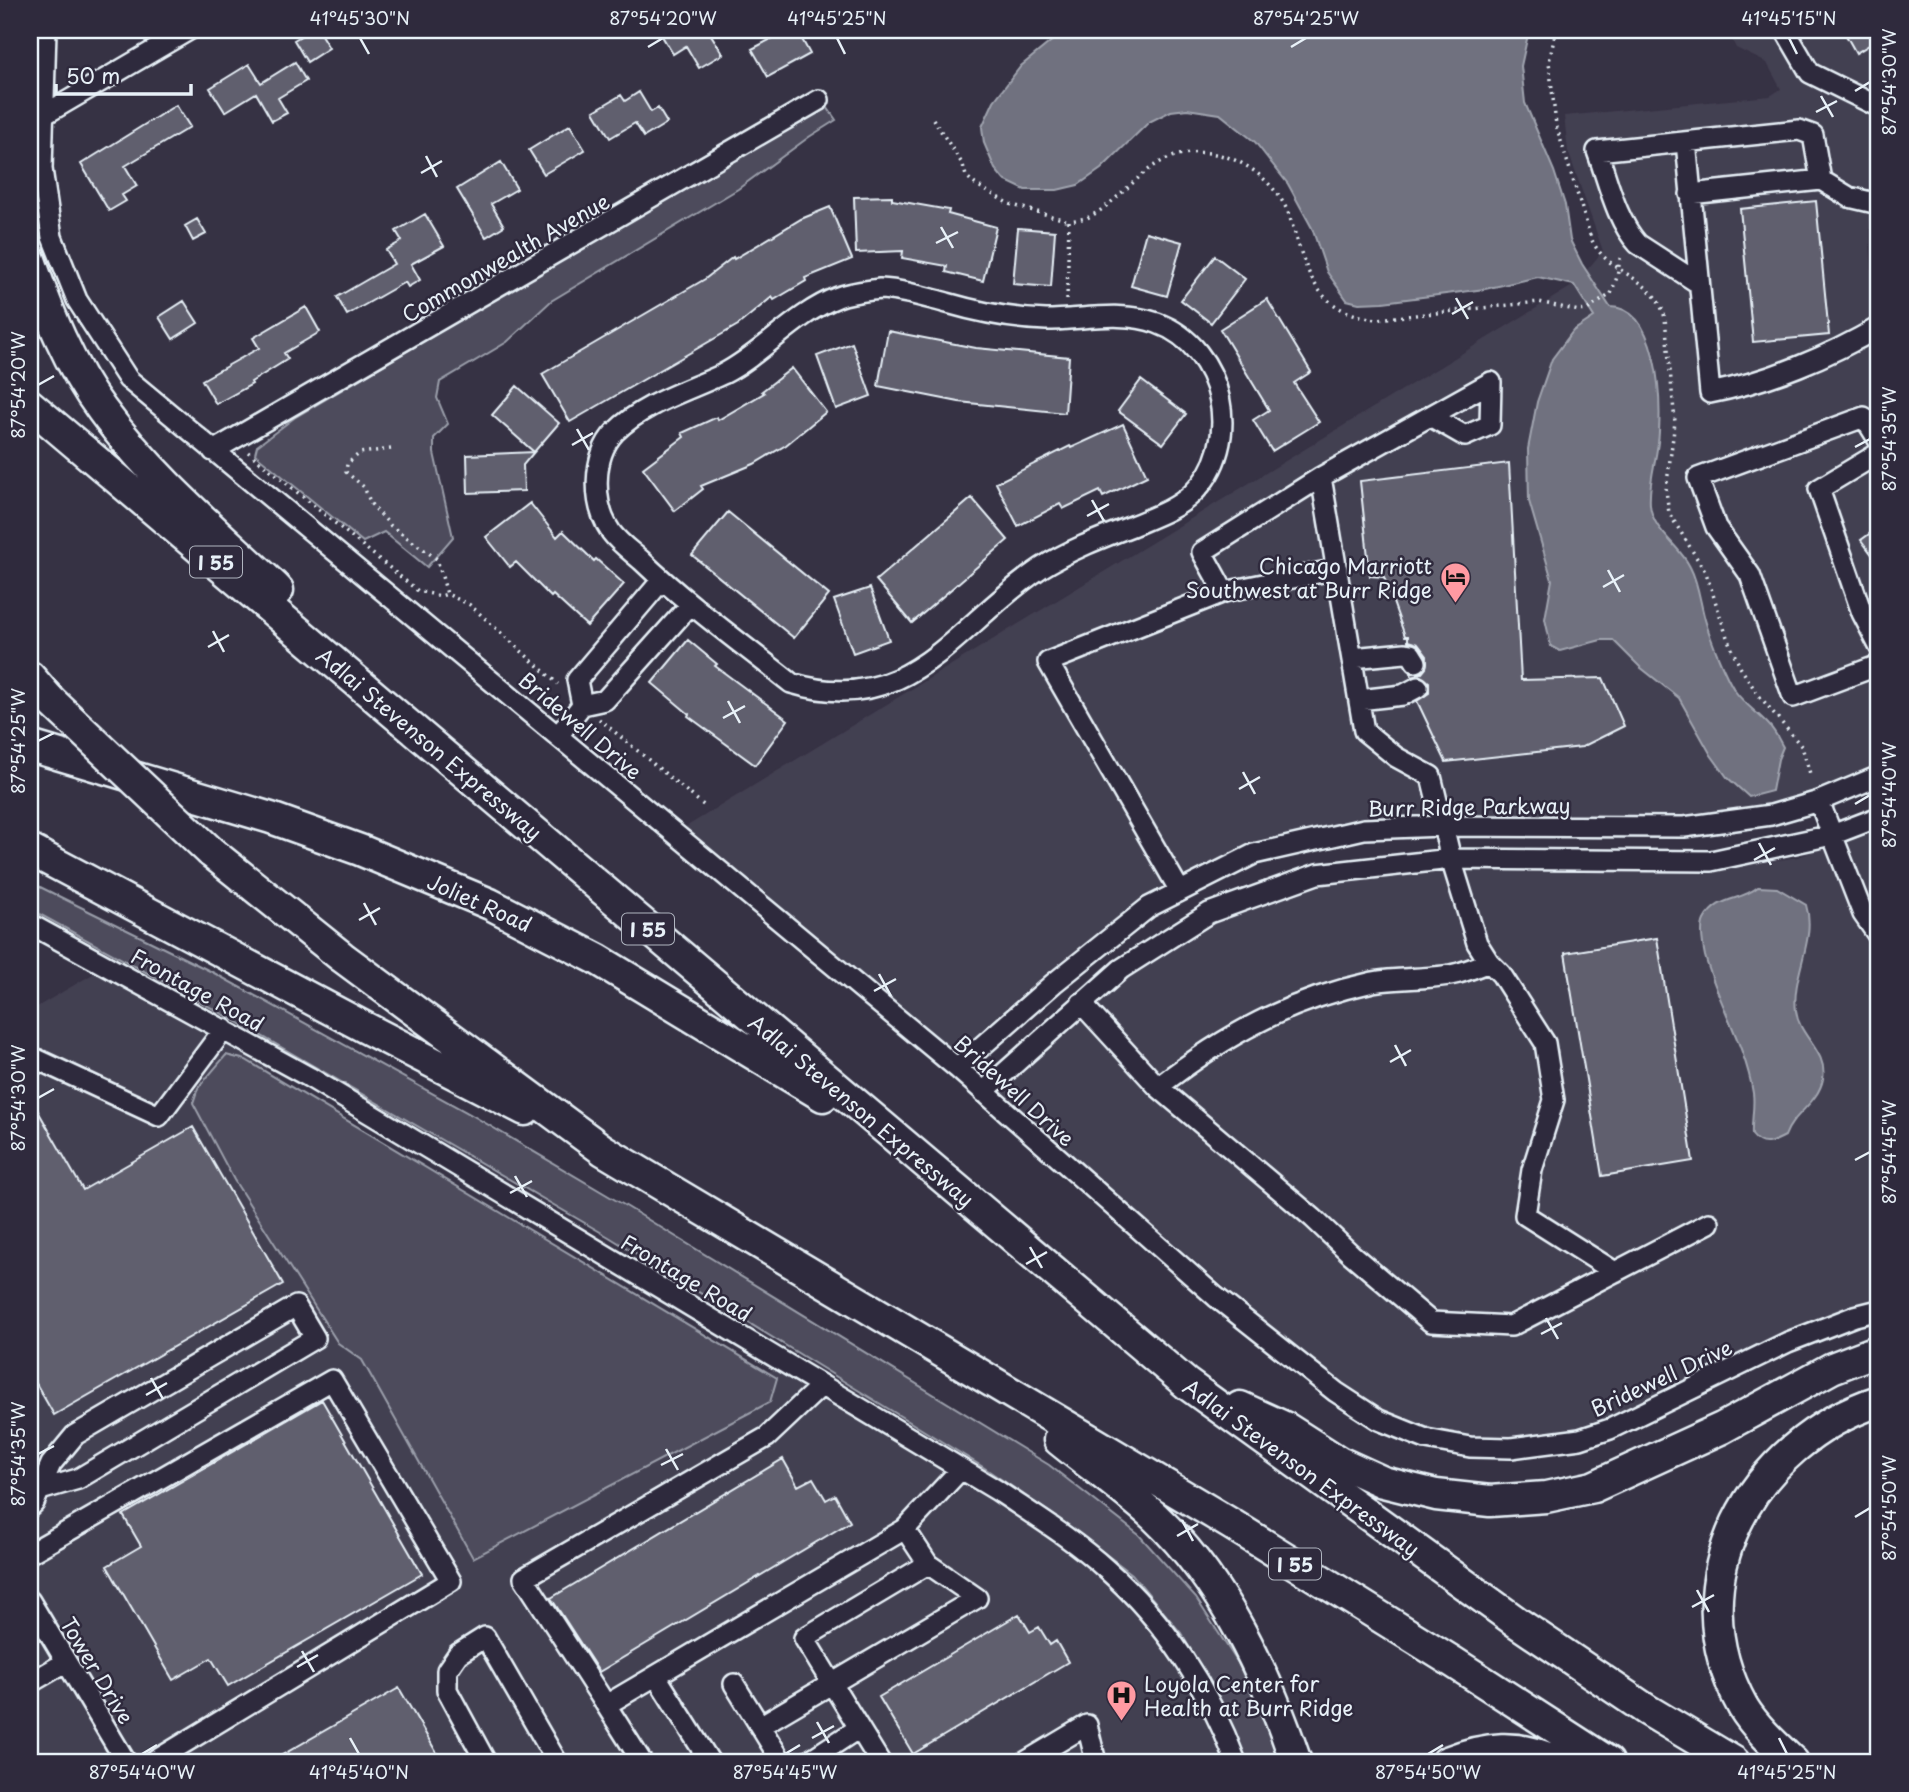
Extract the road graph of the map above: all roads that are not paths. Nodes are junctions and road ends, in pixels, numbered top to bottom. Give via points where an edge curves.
1 (46, 30) edge
2 (189, 30) edge
3 (1785, 30) edge
4 (819, 100) dead end
5 (1879, 107) edge
6 (42, 116) junction
7 (1686, 142) junction
8 (1821, 180) junction
9 (1690, 194) junction
10 (1879, 204) edge
11 (30, 260) edge
12 (1698, 283) junction
13 (1879, 327) edge
14 (30, 405) edge
15 (1430, 416) dead end
16 (1879, 441) edge
17 (214, 452) junction
18 (1879, 453) edge
19 (1321, 477) junction
20 (1337, 569) junction
21 (662, 580) junction
22 (1224, 592) junction
23 (691, 604) junction
24 (1879, 646) edge
25 (1352, 658) junction
26 (1416, 662) dead end
27 (1879, 665) edge
28 (30, 677) edge
29 (1418, 687) dead end
30 (1359, 700) junction
31 (582, 705) junction
32 (402, 719) junction
33 (558, 736) junction
34 (30, 746) edge
35 (1879, 776) edge
36 (1819, 802) junction
37 (1879, 817) edge
38 (1443, 826) junction
39 (1832, 835) junction
40 (30, 850) edge
41 (1451, 859) junction
42 (1180, 891) junction
43 (30, 924) edge
44 (1879, 937) edge
45 (1489, 962) junction
46 (1081, 1003) junction
47 (224, 1029) junction
48 (30, 1056) edge
49 (957, 1068) junction
50 (1158, 1087) junction
51 (983, 1092) junction
52 (894, 1138) junction
53 (603, 1150) junction
54 (1709, 1223) dead end
55 (1615, 1272) junction
56 (1879, 1310) edge
57 (1879, 1350) edge
58 (976, 1374) junction
59 (1187, 1384) junction
60 (822, 1385) junction
61 (1879, 1401) edge
62 (961, 1469) junction
63 (35, 1499) edge
64 (905, 1529) junction
65 (30, 1553) edge
66 (928, 1564) junction
67 (32, 1611) edge
68 (66, 1662) junction
69 (656, 1676) junction
70 (30, 1683) edge
71 (734, 1684) dead end
72 (832, 1684) junction
73 (606, 1705) junction
74 (760, 1727) junction
75 (859, 1728) junction
76 (126, 1762) edge
77 (153, 1762) edge
78 (486, 1762) edge
79 (557, 1762) edge
80 (642, 1762) edge
81 (710, 1762) edge
82 (782, 1762) edge
83 (807, 1762) edge
84 (880, 1762) edge
85 (1025, 1762) edge
86 (1096, 1762) edge
87 (1236, 1762) edge
88 (1296, 1762) edge
89 (1447, 1762) edge
90 (1556, 1762) edge
91 (1608, 1762) edge
92 (1734, 1762) edge
93 (1793, 1762) edge

1 - 6 street, Bridewell Drive
2 - 6 street
3 - 5 street via 1810,73
4 - 17 street, Commonwealth Avenue
6 - 17 street, Bridewell Drive via 42,169 52,237 77,300 128,379
7 - 8 street via 1807,131 1814,135
7 - 9 street
7 - 12 street via 1597,150 1631,236
8 - 9 street
8 - 10 street via 1849,197
9 - 12 street
11 - 32 highway via 51,317 101,409 173,490 355,663
12 - 13 street via 1710,393 1831,353
14 - 32 highway, Adlai Stevenson Expressway / I 55
15 - 19 street
16 - 27 street via 1864,416 1698,478 1716,527 1750,575 1793,697
17 - 33 street, Bridewell Drive
18 - 24 street via 1819,489 1862,613
19 - 20 street
19 - 22 street via 1202,552
20 - 22 street
20 - 25 street
21 - 23 street
21 - 23 street via 611,531 602,513 598,468 603,450 613,434 643,411 726,372 804,315 839,296 900,289 998,314 1045,320 1118,317 1156,323 1188,341 1216,381 1220,439 1212,468 1194,493 1172,510 1040,569 901,678 867,690 835,693 790,683
21 - 31 street via 577,680
22 - 42 street via 1048,662
23 - 31 street via 605,700
25 - 26 street via 1405,653
25 - 30 street
28 - 53 highway, I 55, bridge via 211,852 342,957
29 - 30 street via 1403,695
30 - 38 street via 1364,731 1396,757 1431,776
31 - 33 street
32 - 52 highway, Adlai Stevenson Expressway / I 55
33 - 49 street, Bridewell Drive
34 - 52 highway, Joliet Road via 271,818 490,904 597,959
35 - 36 street, Burr Ridge Parkway
36 - 38 street, Burr Ridge Parkway via 1771,815 1684,827
36 - 39 street
37 - 39 street
38 - 41 street
38 - 42 street, Burr Ridge Parkway via 1364,829 1254,854
39 - 41 street via 1711,861
39 - 44 street via 1863,914
40 - 53 highway
41 - 45 street via 1477,943
41 - 46 street via 1317,874 1209,913 1121,969
42 - 49 street, Burr Ridge Parkway via 1149,906
43 - 47 street, Frontage Road
45 - 50 street via 1457,973 1376,982 1283,1010 1233,1034
45 - 55 street via 1545,1043 1554,1100 1532,1170 1525,1215
46 - 50 street
46 - 51 street
47 - 48 street via 159,1116
47 - 60 street, Frontage Road
49 - 51 street, Bridewell Drive
50 - 55 street via 1431,1322 1511,1326
51 - 56 street, Bridewell Drive via 1216,1297 1336,1392 1379,1420 1426,1439 1511,1448 1580,1439 1610,1429 1788,1342
52 - 59 highway, Adlai Stevenson Expressway / I 55
53 - 58 highway, I 55
54 - 55 street
57 - 59 highway via 1832,1368 1722,1428 1593,1487 1490,1502 1383,1482 1339,1462 1286,1428
58 - 88 highway via 1155,1517 1190,1555 1255,1658
58 - 91 highway, I 55 via 1231,1524
59 - 92 highway, Adlai Stevenson Expressway / I 55 via 1518,1623
60 - 62 street, Frontage Road
60 - 73 street via 767,1437 524,1578
61 - 93 highway via 1828,1425 1770,1469 1734,1528 1718,1576 1716,1611 1725,1662 1744,1708
62 - 64 street
62 - 87 street, Frontage Road via 1064,1535 1146,1608 1206,1695
63 - 63 street via 51,1464 75,1435 296,1306 315,1338 78,1479
64 - 66 street
64 - 69 street
65 - 77 street via 332,1380 451,1581
66 - 72 street via 804,1638
66 - 72 street via 977,1598
67 - 68 street, Tower Drive
68 - 70 street
68 - 76 street, Tower Drive
69 - 73 street
69 - 81 street
71 - 74 street
72 - 74 street
72 - 75 street
73 - 80 street
74 - 82 street
75 - 83 street
75 - 84 street
78 - 79 street via 447,1690 447,1670 458,1654 485,1637
85 - 86 street via 1087,1725
89 - 90 highway via 1487,1750 1514,1748

